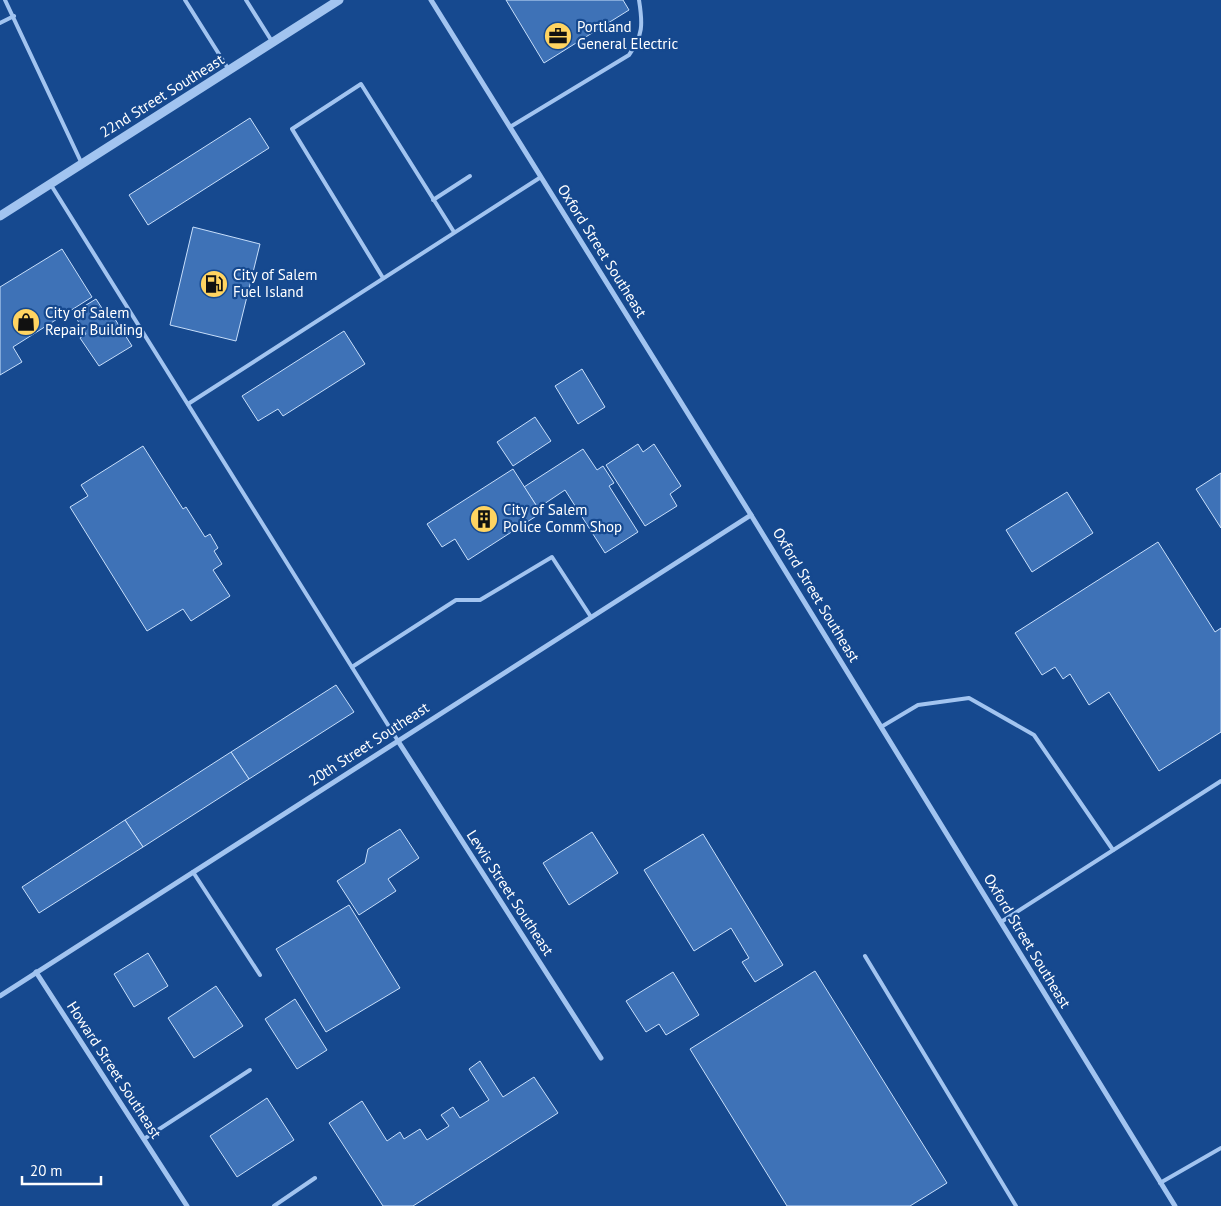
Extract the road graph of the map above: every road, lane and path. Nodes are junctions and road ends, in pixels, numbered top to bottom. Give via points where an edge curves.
1 (5, 0) edge
2 (185, 0) edge
3 (246, 0) edge
4 (338, 0) edge
5 (431, 0) edge
6 (639, 0) edge
7 (14, 16) junction
8 (0, 23) edge
9 (272, 43) junction
10 (229, 70) junction
11 (510, 127) junction
12 (82, 164) junction
13 (470, 176) dead end
14 (541, 177) junction
15 (50, 184) junction
16 (433, 200) junction
17 (0, 216) edge
18 (454, 232) junction
19 (383, 278) junction
20 (188, 404) junction
21 (752, 515) junction
22 (591, 617) junction
23 (352, 667) junction
24 (882, 727) junction
25 (398, 741) junction
26 (1221, 781) edge
27 (1113, 850) junction
28 (193, 872) junction
29 (1001, 922) junction
30 (865, 956) dead end
31 (36, 972) junction
32 (260, 975) dead end
33 (0, 996) edge
34 (601, 1058) dead end
35 (250, 1070) dead end
36 (144, 1139) junction
37 (1221, 1148) edge
38 (315, 1178) dead end
39 (1160, 1182) junction
40 (187, 1206) edge
41 (274, 1206) edge
42 (1016, 1206) edge
43 (1174, 1206) edge

1 - 7 lane
2 - 10 lane
3 - 9 lane
4 - 9 street, 22nd Street Southeast
5 - 11 street, Oxford Street Southeast
6 - 11 lane via 640,40 629,55
7 - 8 lane
7 - 12 lane
9 - 10 street, 22nd Street Southeast
10 - 12 street, 22nd Street Southeast
11 - 14 street, Oxford Street Southeast
12 - 15 street, 22nd Street Southeast
13 - 16 lane
14 - 18 lane
14 - 21 street, Oxford Street Southeast
15 - 17 street, 22nd Street Southeast
15 - 20 lane
16 - 18 lane
16 - 19 lane via 361,84 292,129
18 - 19 lane
19 - 20 lane
20 - 23 lane
21 - 22 street, 20th Street Southeast
21 - 24 street, Oxford Street Southeast
22 - 23 lane via 552,557 480,600 456,600
22 - 25 street, 20th Street Southeast
23 - 25 lane
24 - 27 lane via 918,705 969,698 1034,735
24 - 29 street, Oxford Street Southeast
25 - 28 street, 20th Street Southeast
25 - 34 street, Lewis Street Southeast
26 - 27 lane
27 - 29 lane
28 - 31 street, 20th Street Southeast
28 - 32 lane
29 - 39 street, Oxford Street Southeast
30 - 42 lane
31 - 33 street, 20th Street Southeast
31 - 36 street, Howard Street Southeast
35 - 36 lane
36 - 40 street, Howard Street Southeast
37 - 39 lane
38 - 41 lane
39 - 43 street, Oxford Street Southeast

